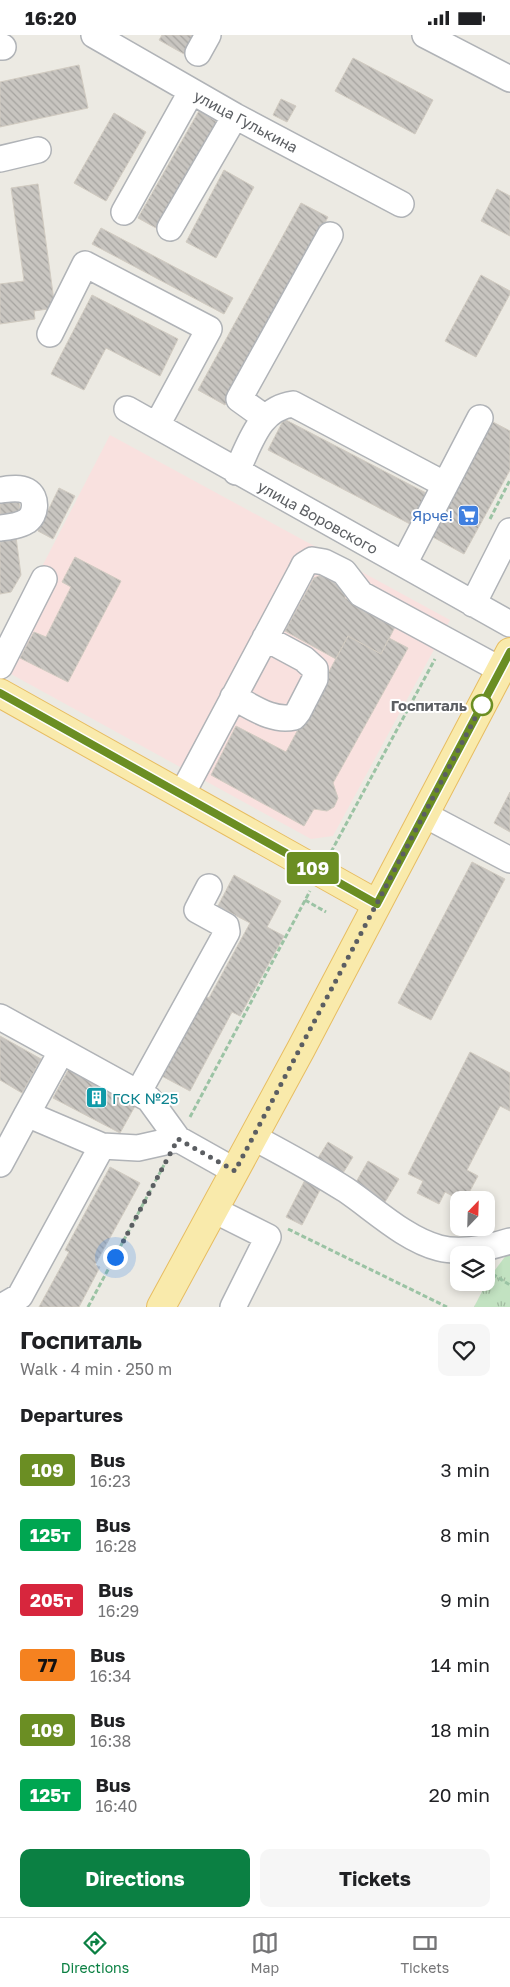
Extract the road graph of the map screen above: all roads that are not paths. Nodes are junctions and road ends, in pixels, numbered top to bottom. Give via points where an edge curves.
1 (94, 35) edge
2 (425, 35) edge
3 (130, 45) edge
4 (510, 79) edge
5 (191, 91) junction
6 (235, 116) junction
7 (38, 150) dead end
8 (0, 159) edge
9 (401, 204) dead end
10 (124, 212) dead end
11 (170, 228) dead end
12 (330, 235) dead end
13 (50, 333) dead end
14 (127, 409) dead end
15 (264, 417) junction
16 (480, 417) dead end
17 (156, 425) junction
18 (236, 472) junction
19 (444, 484) junction
20 (0, 490) edge
21 (499, 526) edge
22 (0, 528) edge
23 (404, 564) junction
24 (44, 579) dead end
25 (473, 604) junction
26 (510, 624) edge
27 (266, 638) junction
28 (505, 661) edge
29 (0, 666) edge
30 (0, 693) edge
31 (233, 697) junction
32 (182, 794) junction
33 (425, 815) junction
34 (510, 860) edge
35 (209, 887) dead end
36 (377, 904) junction
37 (0, 1017) edge
38 (61, 1052) junction
39 (138, 1093) junction
40 (27, 1114) junction
41 (254, 1137) junction
42 (178, 1139) junction
43 (102, 1146) junction
44 (0, 1163) edge
45 (235, 1171) junction
46 (214, 1210) junction
47 (510, 1241) edge
48 (2, 1307) edge
49 (160, 1307) edge
50 (233, 1307) edge

1 - 3 street, улица Гулькина
2 - 4 street
3 - 5 street, улица Гулькина
5 - 6 street, улица Гулькина
5 - 10 street
6 - 9 street, улица Гулькина
6 - 11 street
7 - 8 street
12 - 15 street via 239,399
13 - 17 street via 85,264 209,329
14 - 17 street, улица Воровского
15 - 18 street
15 - 19 street via 281,406 294,404
16 - 19 street
17 - 18 street, улица Воровского
18 - 23 street, улица Воровского
19 - 23 street
20 - 22 street via 27,490 35,503 29,520
21 - 25 street
23 - 25 street, улица Воровского
24 - 29 street
25 - 26 street, улица Воровского
27 - 28 street via 304,565 312,560 324,561 344,572 361,594 445,641
27 - 31 street
27 - 31 street via 304,659 315,669 316,679 298,712 294,717 284,719 272,717
28 - 33 main road
30 - 32 main road
31 - 32 street
32 - 36 main road
33 - 34 street
33 - 36 main road
35 - 39 street via 196,909 226,926 227,932
36 - 41 main road
37 - 38 street
38 - 39 street
38 - 40 street
39 - 42 street via 149,1099
40 - 43 street
40 - 44 street
41 - 45 main road
41 - 47 street via 346,1191 380,1216 439,1248 459,1250
42 - 43 street via 138,1148
42 - 45 street
43 - 48 street via 20,1296
45 - 46 main road
46 - 49 main road
46 - 50 street via 268,1237

